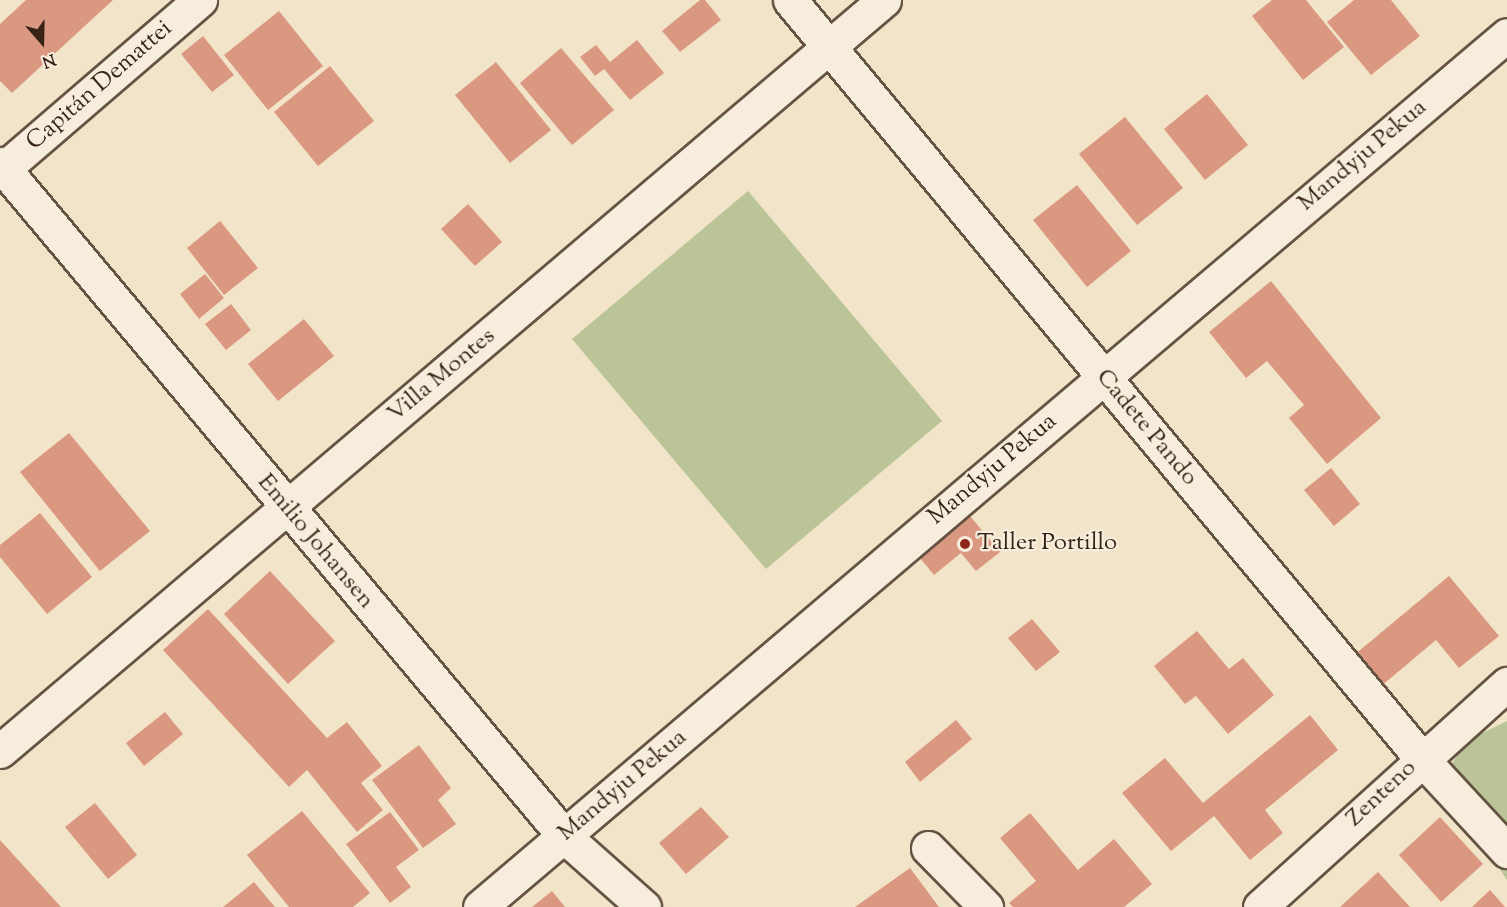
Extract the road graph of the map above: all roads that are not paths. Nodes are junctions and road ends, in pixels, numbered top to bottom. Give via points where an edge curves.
1 (200, 0) edge
2 (790, 0) edge
3 (884, 0) edge
4 (1507, 34) edge
5 (829, 47) junction
6 (1, 168) edge
7 (1103, 376) junction
8 (286, 508) junction
9 (1507, 684) edge
10 (0, 751) edge
11 (1421, 758) junction
12 (564, 836) junction
13 (928, 848) dead end
14 (1507, 851) edge
15 (480, 907) edge
16 (644, 907) edge
17 (986, 907) edge
18 (1260, 907) edge

1 - 6 street, Capitán Demattei
2 - 5 street, Cadete Pando
3 - 5 street, Villa Montes
4 - 7 street, Mandyju Pekua
5 - 7 street, Cadete Pando
5 - 8 street, Villa Montes
6 - 8 street, Emilio Johansen
7 - 11 street, Cadete Pando
7 - 12 street, Mandyju Pekua
8 - 10 street, Villa Montes
8 - 12 street, Emilio Johansen
9 - 11 street, Zenteno
11 - 14 street, Cadete Pando
11 - 18 street, Zenteno
12 - 15 street, Mandyju Pekua
12 - 16 street, Emilio Johansen
13 - 17 street

